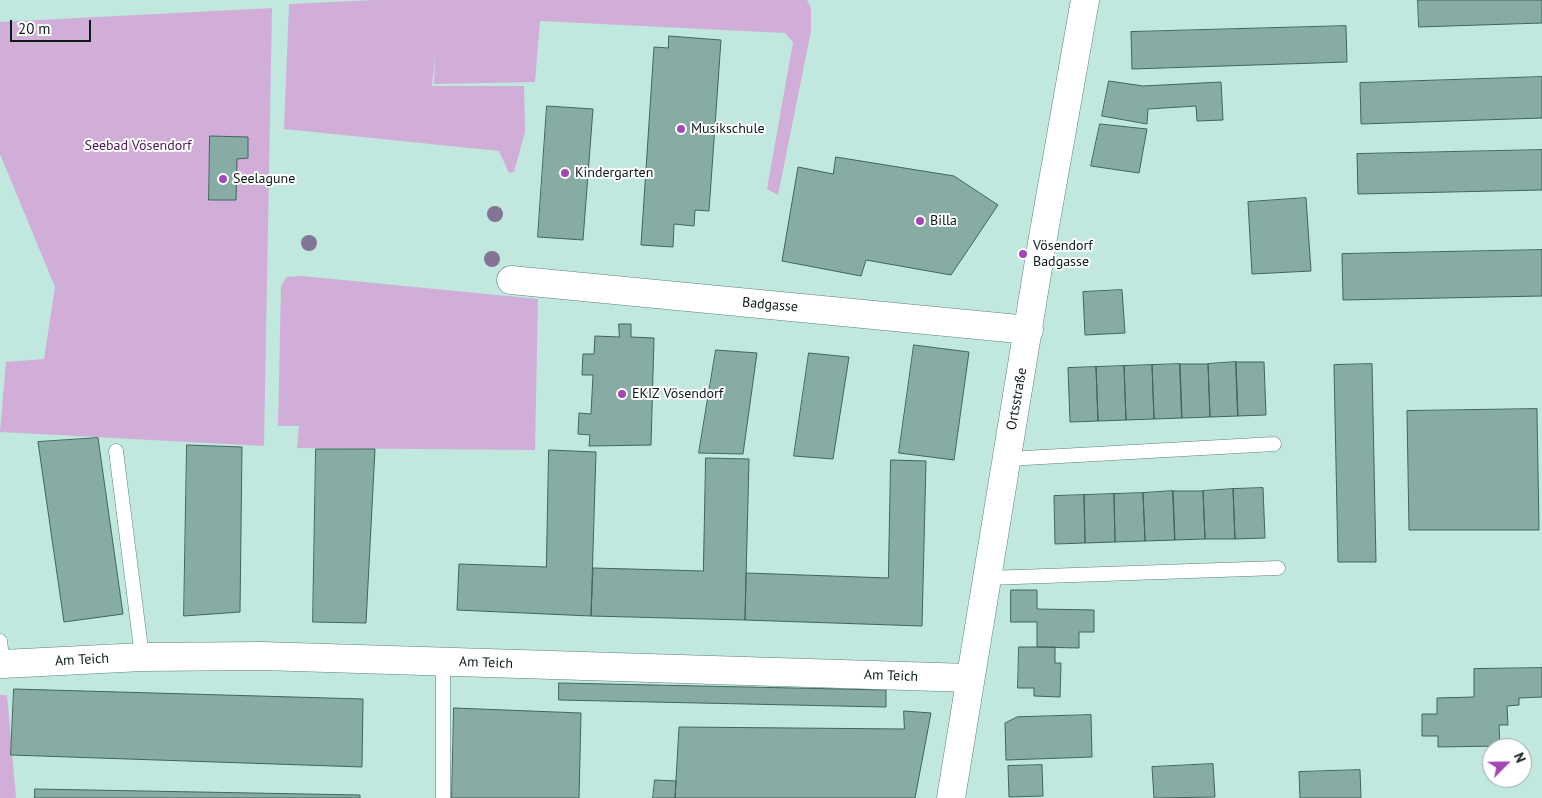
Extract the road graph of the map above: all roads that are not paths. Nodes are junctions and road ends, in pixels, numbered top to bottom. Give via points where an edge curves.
1 (1085, 0) edge
2 (511, 280) dead end
3 (1029, 330) junction
4 (1274, 444) dead end
5 (116, 451) dead end
6 (1007, 459) junction
7 (1278, 568) dead end
8 (987, 578) junction
9 (1, 653) edge
10 (142, 657) junction
11 (443, 662) junction
12 (970, 678) junction
13 (443, 798) edge
14 (951, 798) edge

1 - 3 street, Ortsstraße
2 - 3 street, Badgasse
3 - 6 street, Ortsstraße
4 - 6 lane
5 - 10 lane
6 - 8 street, Ortsstraße
7 - 8 lane
8 - 12 street, Ortsstraße
9 - 10 street, Am Teich
10 - 11 street, Am Teich via 262,656
11 - 12 street, Am Teich
11 - 13 lane
12 - 14 street, Ortsstraße

